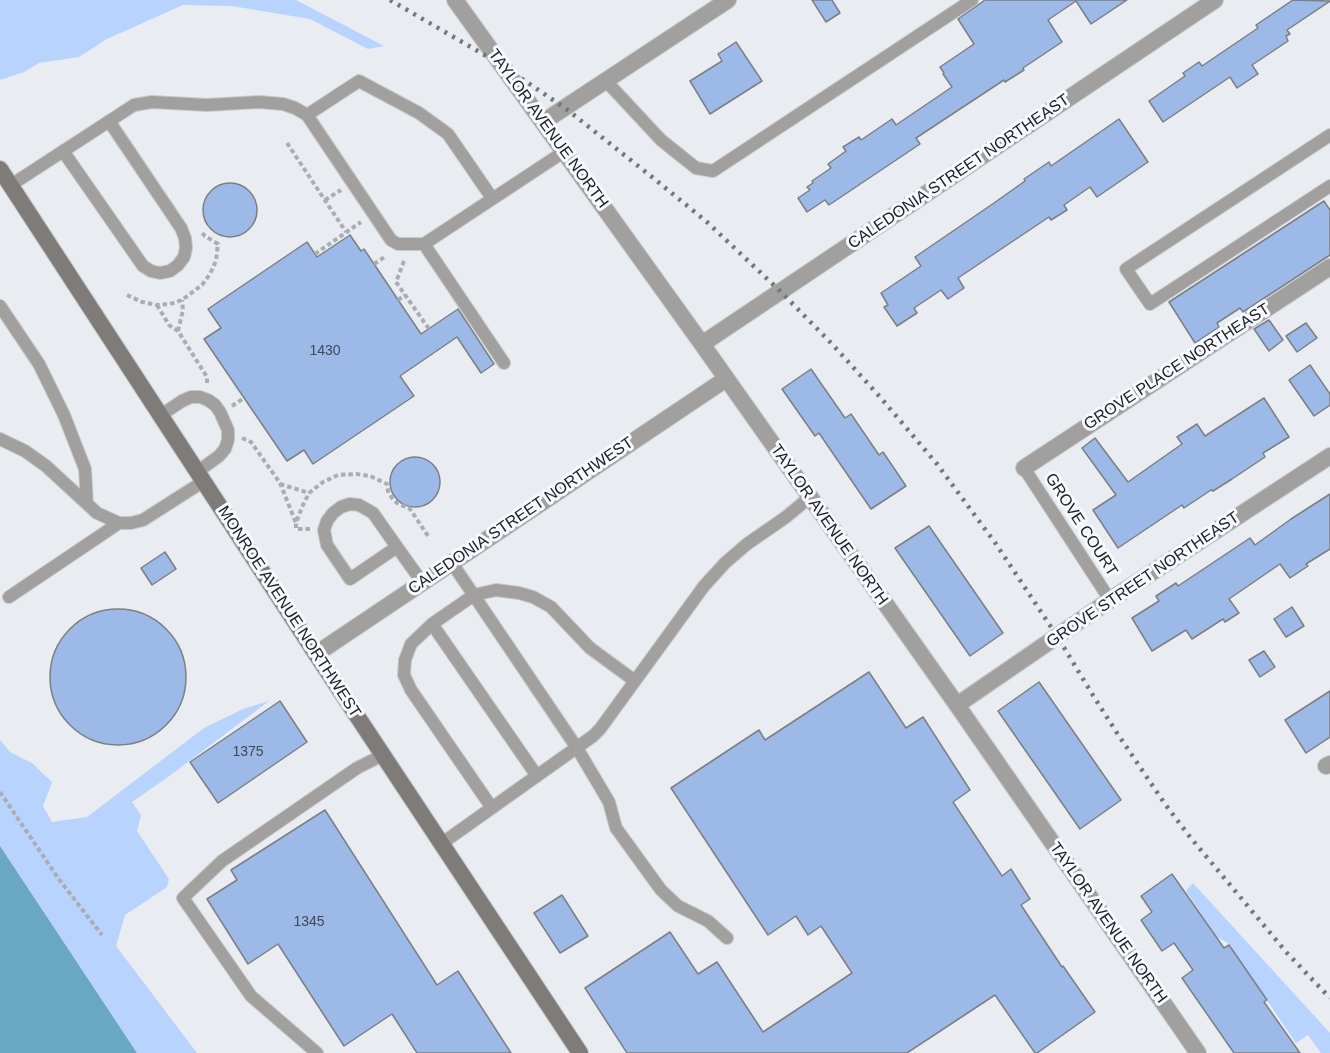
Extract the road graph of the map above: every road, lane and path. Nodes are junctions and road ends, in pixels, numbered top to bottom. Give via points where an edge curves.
1 (455, 0) edge
2 (728, 0) edge
3 (972, 0) edge
4 (1215, 0) edge
5 (606, 81) junction
6 (307, 115) junction
7 (109, 121) junction
8 (543, 122) junction
9 (1330, 135) edge
10 (287, 143) dead end
11 (63, 151) junction
12 (565, 152) junction
13 (0, 169) edge
14 (10, 185) junction
15 (1330, 186) edge
16 (492, 198) junction
17 (373, 214) junction
18 (346, 232) junction
19 (424, 244) junction
20 (315, 254) dead end
21 (387, 255) dead end
22 (404, 261) dead end
23 (374, 264) dead end
24 (1330, 267) edge
25 (396, 282) junction
26 (389, 287) dead end
27 (405, 295) junction
28 (182, 300) dead end
29 (398, 300) dead end
30 (157, 305) dead end
31 (0, 306) edge
32 (429, 329) dead end
33 (178, 331) junction
34 (702, 344) junction
35 (504, 363) dead end
36 (726, 379) junction
37 (206, 387) dead end
38 (244, 398) dead end
39 (231, 407) dead end
40 (161, 415) junction
41 (241, 438) dead end
42 (0, 439) edge
43 (1330, 456) edge
44 (1024, 468) joint
45 (201, 476) junction
46 (280, 483) junction
47 (309, 493) dead end
48 (810, 497) junction
49 (87, 504) junction
50 (119, 523) junction
51 (296, 523) dead end
52 (397, 547) junction
53 (452, 563) junction
54 (422, 582) junction
55 (474, 596) junction
56 (9, 597) dead end
57 (1110, 600) junction
58 (432, 624) junction
59 (316, 654) junction
60 (635, 681) junction
61 (957, 705) junction
62 (577, 748) junction
63 (383, 755) junction
64 (537, 776) junction
65 (0, 792) edge
66 (492, 808) junction
67 (441, 844) junction
68 (102, 935) dead end
69 (727, 938) dead end
70 (317, 1053) edge
71 (580, 1053) edge
72 (1198, 1053) edge

1 - 8 street, TAYLOR AVENUE NORTH
2 - 5 street
3 - 5 lane via 714,171 696,168 661,140
4 - 34 street, CALEDONIA STREET NORTHEAST
5 - 8 street
6 - 7 lane via 283,104 152,102 135,105
6 - 16 lane via 359,81 420,112 448,134
6 - 17 lane
7 - 11 lane
7 - 11 lane via 181,228 184,258 170,271 160,273 142,266
8 - 12 street, TAYLOR AVENUE NORTH
9 - 15 lane via 1126,268 1150,304
10 - 18 path
11 - 14 lane
12 - 16 lane
12 - 34 street, TAYLOR AVENUE NORTH
13 - 14 main road, MONROE AVENUE NORTHWEST
14 - 40 main road, MONROE AVENUE NORTHWEST
16 - 19 lane
17 - 18 path
17 - 19 lane via 391,240 398,244
18 - 20 path
19 - 35 lane
21 - 23 path
22 - 25 path
24 - 44 street, GROVE PLACE NORTHEAST
25 - 26 path
25 - 27 path
27 - 29 path
27 - 32 path
28 - 33 path
30 - 33 path via 169,325
31 - 49 lane via 39,364 64,415 85,469
33 - 37 path via 207,377
34 - 36 street, TAYLOR AVENUE NORTH
36 - 48 street, TAYLOR AVENUE NORTH
36 - 53 street, CALEDONIA STREET NORTHWEST
38 - 39 path
40 - 45 main road, MONROE AVENUE NORTHWEST
40 - 45 lane via 191,397 208,400 220,412 228,440
41 - 46 path via 251,441
42 - 49 lane via 46,466
43 - 57 street, GROVE STREET NORTHEAST
44 - 57 lane, GROVE COURT
45 - 50 lane via 143,520
45 - 59 main road, MONROE AVENUE NORTHWEST
46 - 47 path
46 - 51 path
48 - 60 lane via 718,571
48 - 61 street, TAYLOR AVENUE NORTH
49 - 50 lane
50 - 56 lane
52 - 52 lane via 373,513 359,505 341,507 324,530 327,545 350,579
52 - 54 lane
53 - 54 street, CALEDONIA STREET NORTHWEST
53 - 55 lane
54 - 59 street, CALEDONIA STREET NORTHWEST
55 - 58 lane
55 - 60 lane via 496,590 519,593 552,607 590,648
55 - 62 lane
57 - 61 street, GROVE STREET NORTHEAST
58 - 64 lane
58 - 66 lane via 411,644 404,675
59 - 63 main road, MONROE AVENUE NORTHWEST
60 - 62 lane via 600,729
61 - 72 street, TAYLOR AVENUE NORTH
62 - 64 lane
62 - 69 lane via 609,802 616,828 661,890
63 - 67 main road, MONROE AVENUE NORTHWEST
63 - 70 lane via 357,768 222,861 183,898 252,996
64 - 66 lane
65 - 68 path
66 - 67 lane
67 - 71 main road, MONROE AVENUE NORTHWEST

